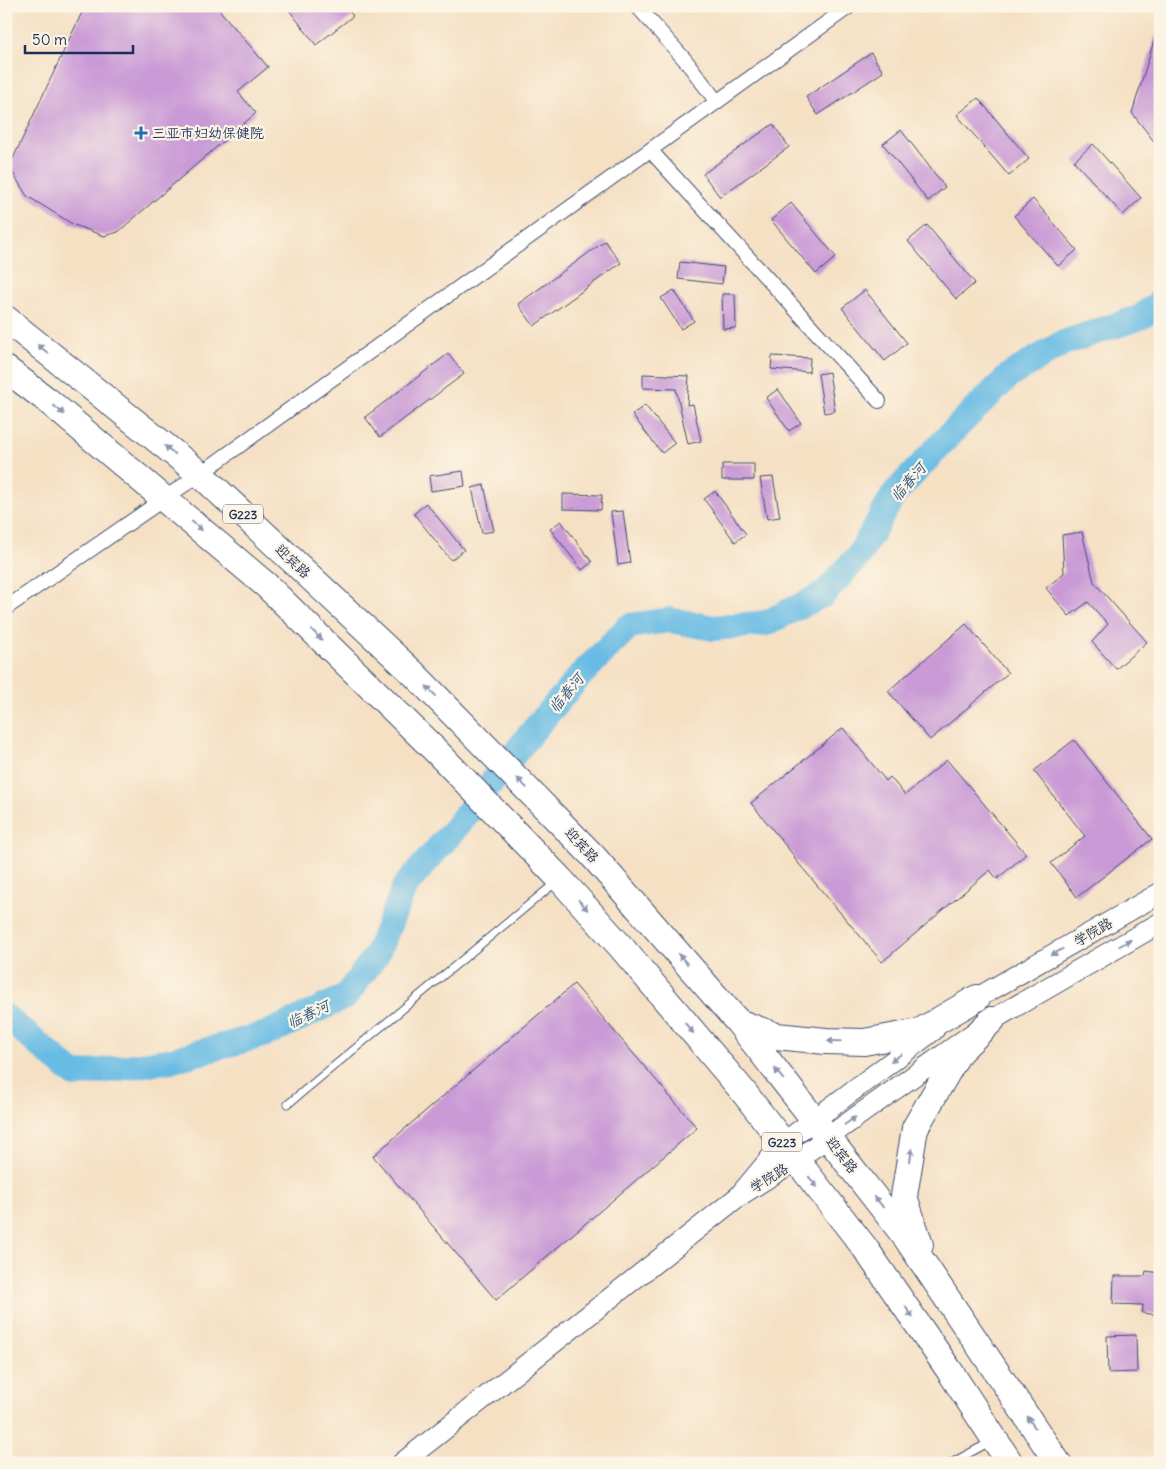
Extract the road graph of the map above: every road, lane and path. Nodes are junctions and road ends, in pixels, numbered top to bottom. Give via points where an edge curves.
1 (637, 6) edge
2 (850, 6) edge
3 (717, 102) junction
4 (650, 150) junction
5 (6, 319) edge
6 (6, 370) edge
7 (879, 401) dead end
8 (200, 474) junction
9 (165, 499) junction
10 (6, 608) edge
11 (560, 879) junction
12 (1160, 893) edge
13 (1160, 923) edge
14 (977, 998) junction
15 (992, 1020) junction
16 (738, 1022) junction
17 (288, 1104) dead end
18 (821, 1128) junction
19 (790, 1152) junction
20 (928, 1269) junction
21 (995, 1440) junction
22 (402, 1463) edge
23 (951, 1463) edge
24 (1010, 1463) edge
25 (1058, 1463) edge

1 - 3 street
2 - 3 street
3 - 4 street
4 - 7 street
4 - 8 street
8 -> 5 highway, 迎宾路 / G223
6 -> 9 highway, G223 via 47,400
8 - 9 street
16 -> 8 highway, 迎宾路 / G223 via 592,856 465,725
9 - 10 street
9 -> 11 highway, G223 via 266,585 437,752
11 - 17 lane
11 -> 19 highway, G223 via 742,1090
12 -> 14 main road, 学院路
15 -> 13 main road, 学院路
14 -> 16 highway via 919,1032 864,1042 776,1036
14 -> 18 main road, 学院路
18 -> 15 main road, 学院路
20 -> 15 highway via 904,1196 916,1128 959,1052
18 -> 16 highway, 迎宾路 / G223
18 - 19 main road, 学院路
20 -> 18 highway, 迎宾路 / G223
19 -> 21 highway, G223 via 875,1261
19 - 22 main road, 学院路
25 -> 20 highway, 迎宾路 / G223
21 - 23 lane
21 - 24 highway, G223

